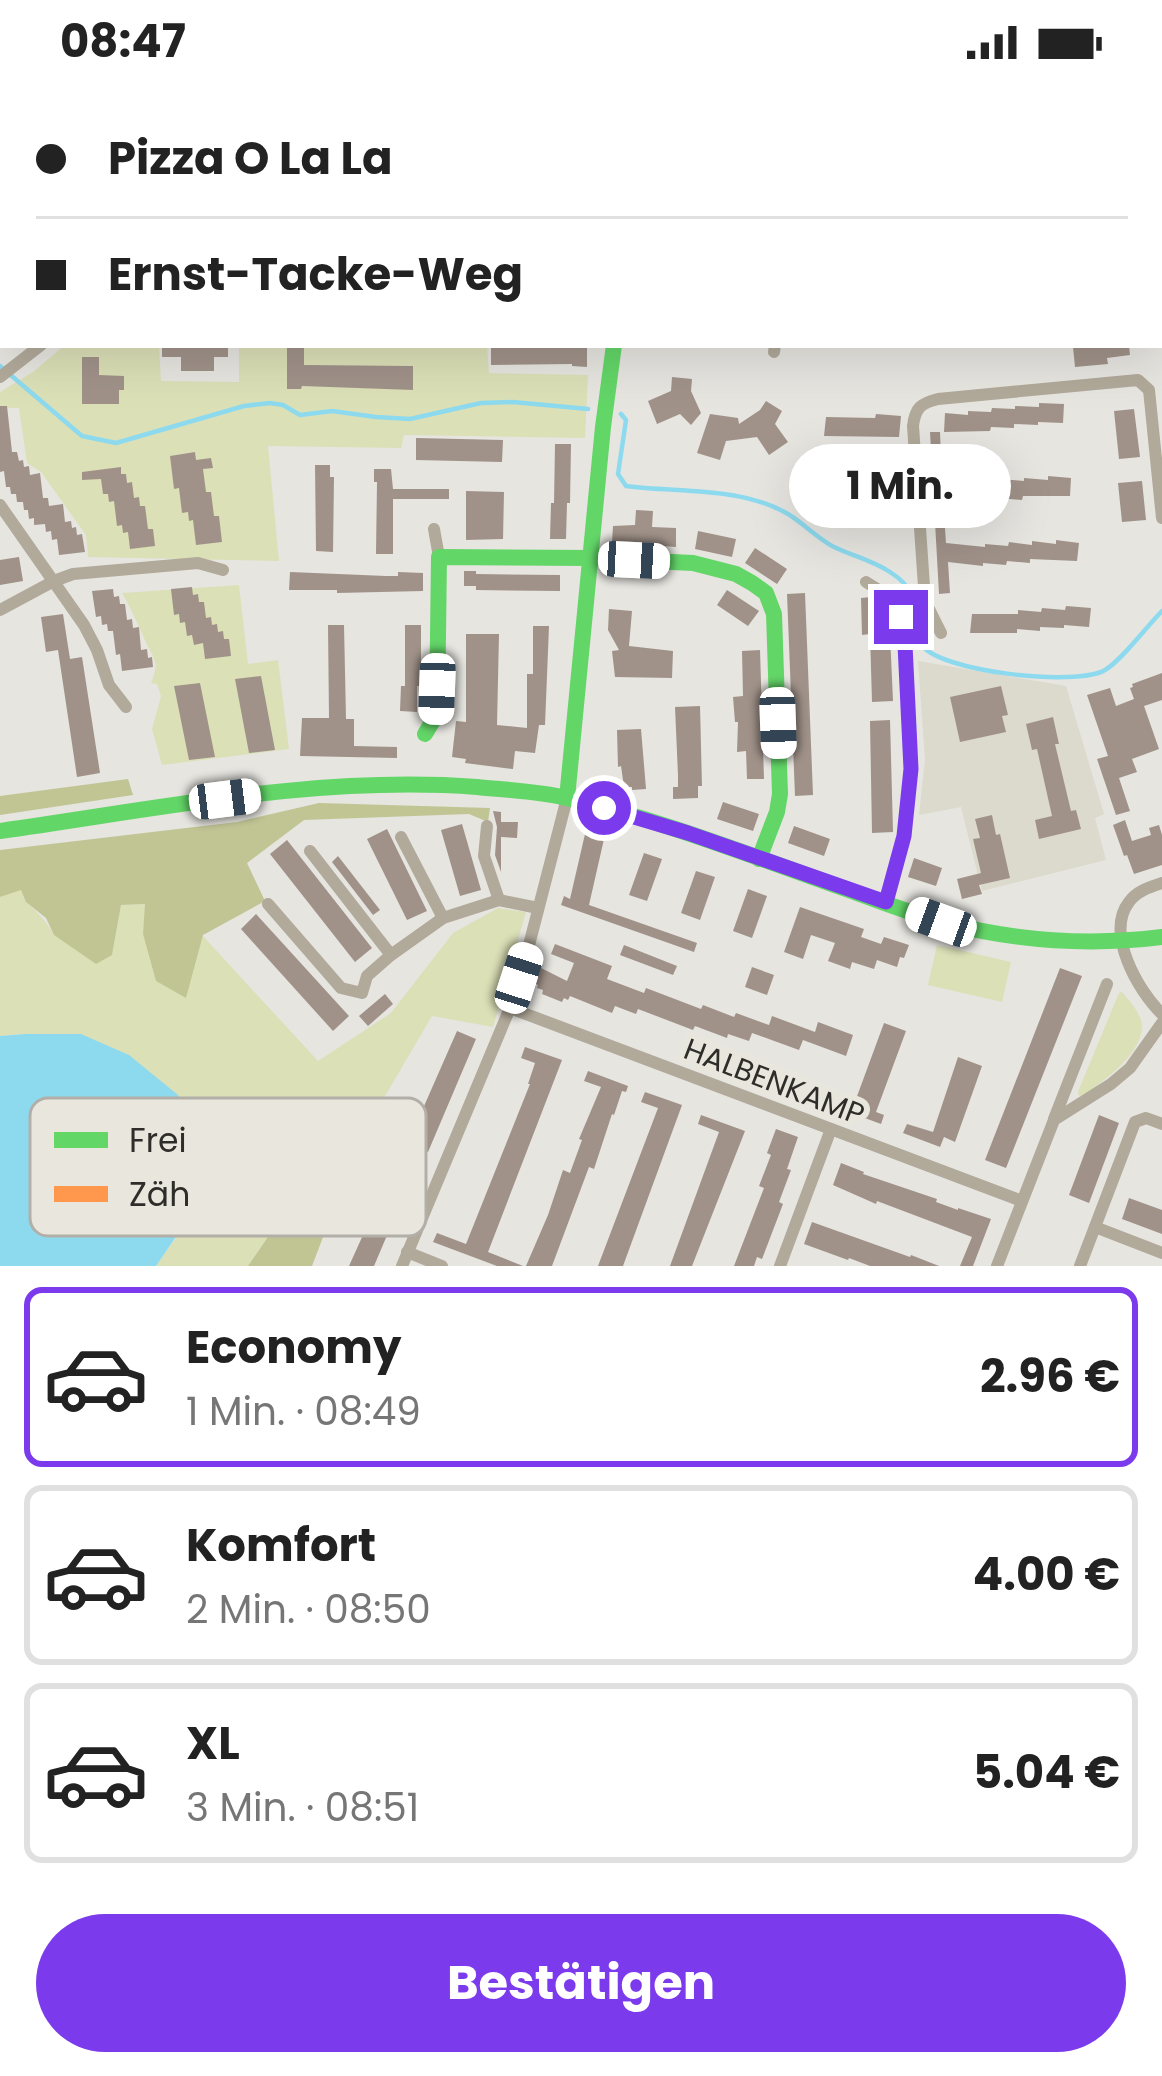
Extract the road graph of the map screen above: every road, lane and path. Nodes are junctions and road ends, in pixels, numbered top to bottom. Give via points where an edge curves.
1 (37, 348) edge
2 (614, 348) edge
3 (0, 377) edge
4 (0, 505) edge
5 (1162, 518) edge
6 (434, 529) dead end
7 (439, 557) junction
8 (591, 558) junction
9 (223, 570) dead end
10 (54, 581) junction
11 (866, 582) dead end
12 (0, 610) edge
13 (941, 633) dead end
14 (126, 706) dead end
15 (425, 734) dead end
16 (567, 798) junction
17 (487, 826) dead end
18 (0, 831) edge
19 (401, 837) dead end
20 (310, 851) dead end
21 (760, 859) junction
22 (1162, 883) edge
23 (499, 900) junction
24 (886, 902) junction
25 (268, 904) dead end
26 (538, 908) junction
27 (443, 918) junction
28 (1162, 937) edge
29 (1122, 943) junction
30 (391, 955) junction
31 (1107, 984) dead end
32 (509, 1008) junction
33 (1162, 1019) edge
34 (1054, 1120) junction
35 (1162, 1124) edge
36 (831, 1129) junction
37 (1022, 1202) junction
38 (426, 1206) edge
39 (1095, 1227) junction
40 (1162, 1253) edge
41 (404, 1259) edge
42 (442, 1266) edge
43 (779, 1266) edge
44 (998, 1266) edge
45 (1080, 1266) edge

1 - 3 street
2 - 8 street
4 - 10 street
5 - 13 street via 1149,390 1138,380 920,405 913,425 925,601
6 - 7 street
7 - 8 street
7 - 15 street via 436,714
8 - 16 street
8 - 21 street via 692,563 736,574 766,593 774,614 780,794
9 - 10 street via 198,563
10 - 12 street
10 - 14 street
11 - 24 street via 901,617 905,648 911,769
16 - 18 street via 355,784
16 - 21 street
16 - 26 street
17 - 23 street via 484,856
19 - 27 street
20 - 30 street
21 - 24 street
22 - 29 street via 1127,904
23 - 26 street
23 - 27 street
24 - 29 street via 973,929
25 - 30 street via 341,988 362,993 367,976
26 - 32 street
27 - 30 street
28 - 29 street
29 - 33 street via 1129,970
31 - 34 street
32 - 36 street, HALBENKAMP
32 - 38 street
33 - 34 street via 1130,1068
34 - 37 street
35 - 39 street via 1135,1122
36 - 37 street, HALBENKAMP
36 - 43 street
37 - 44 street
39 - 40 street
39 - 45 street
41 - 42 street

